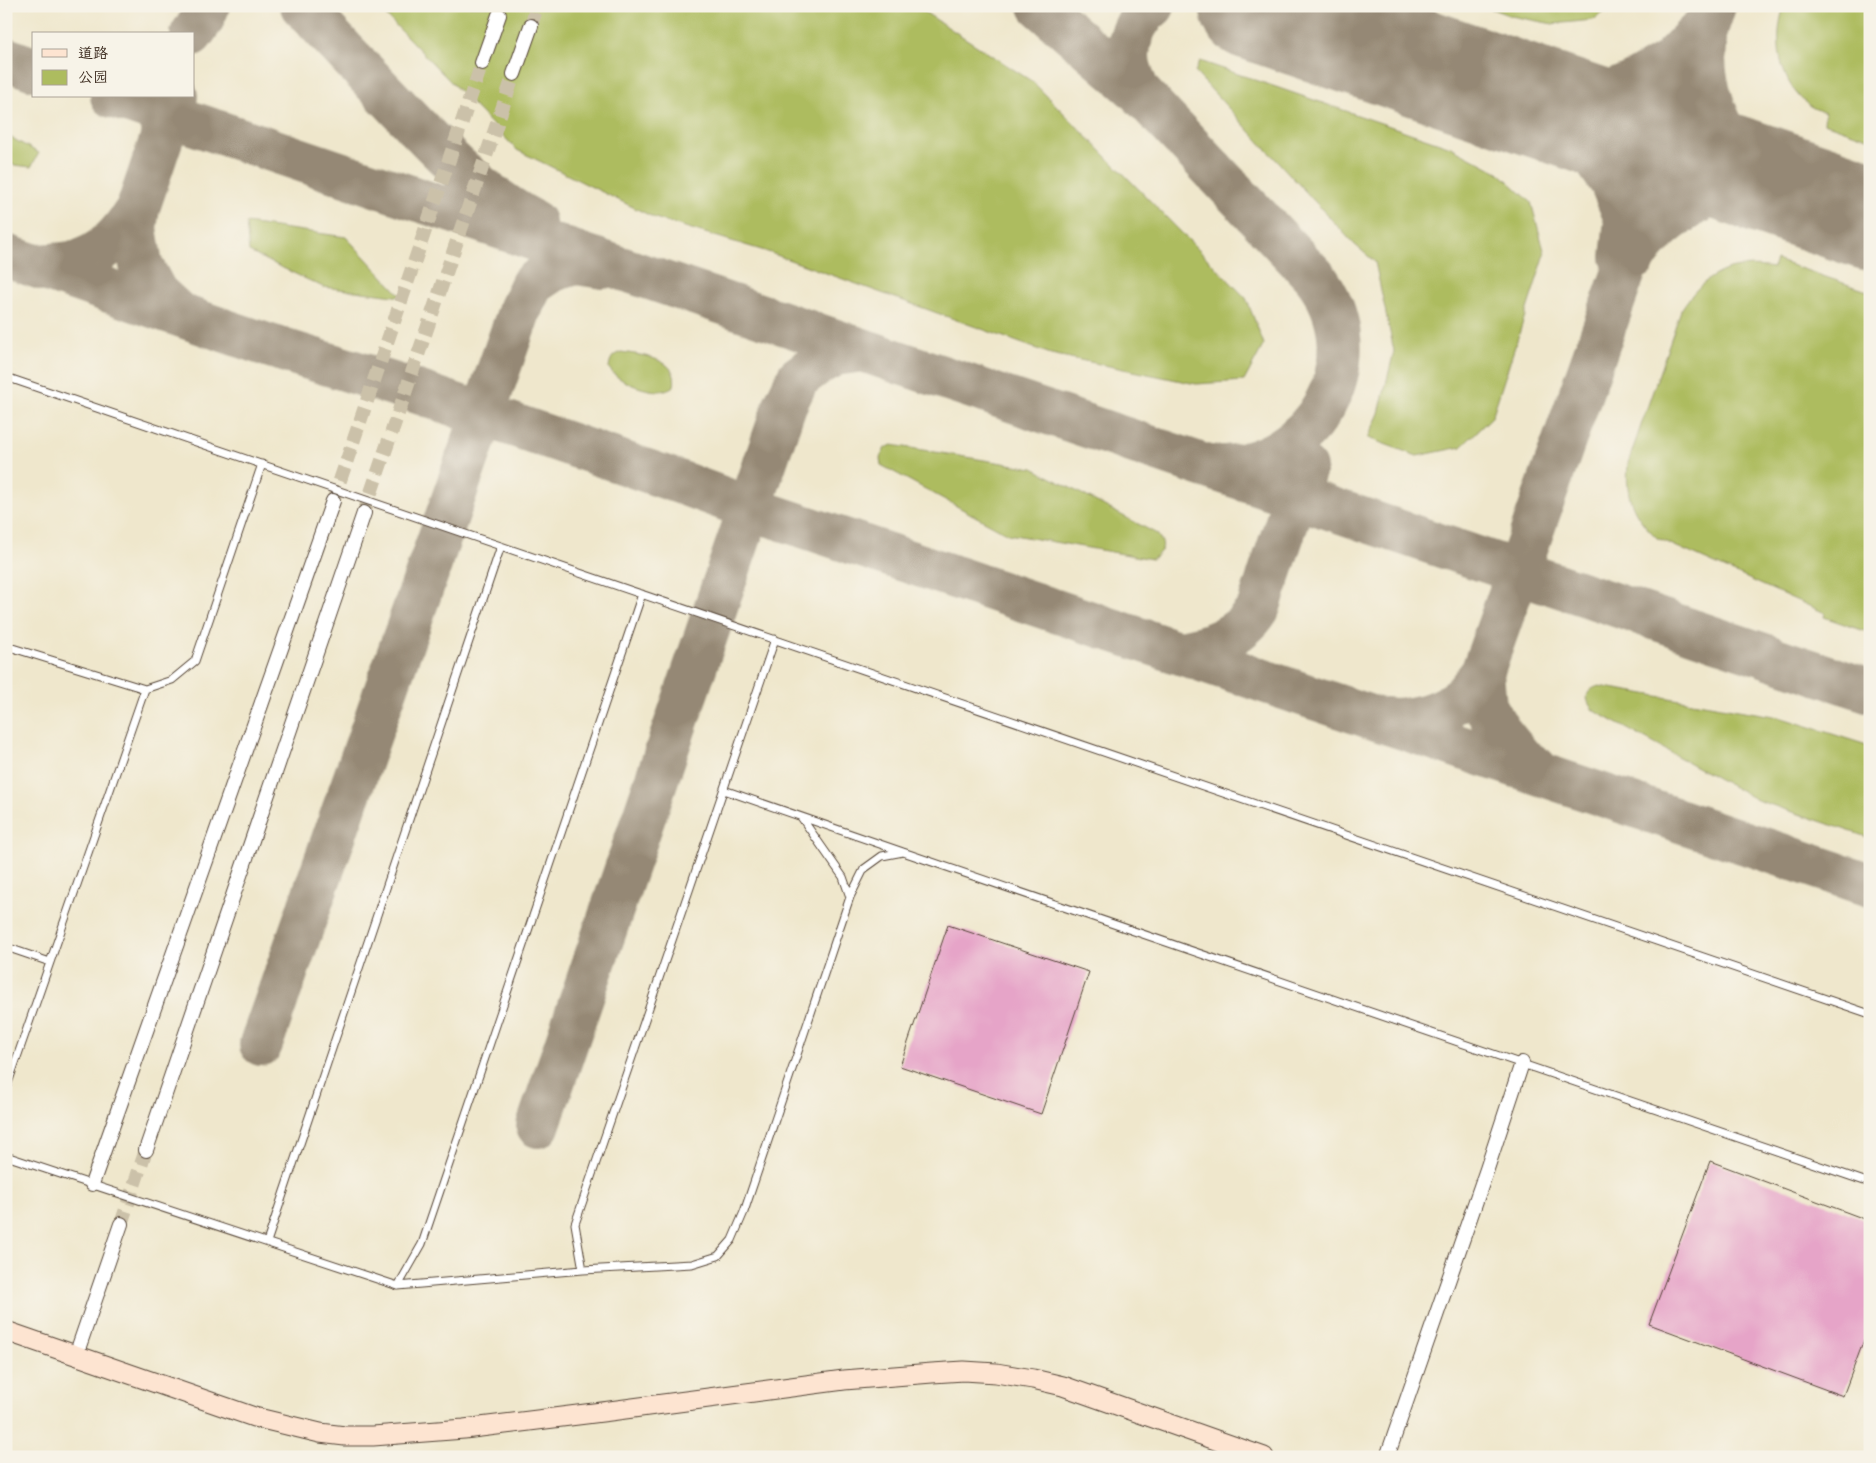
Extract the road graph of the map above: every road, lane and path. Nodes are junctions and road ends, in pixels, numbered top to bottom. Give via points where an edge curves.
1 (499, 15) dead end
2 (531, 26) tunnel mouth
3 (482, 63) tunnel mouth
4 (514, 74) tunnel mouth
5 (6, 377) edge
6 (262, 464) junction
7 (333, 501) tunnel mouth
8 (364, 513) tunnel mouth
9 (501, 546) junction
10 (642, 594) junction
11 (775, 640) junction
12 (6, 646) edge
13 (145, 689) junction
14 (724, 790) junction
15 (800, 816) junction
16 (903, 852) junction
17 (850, 897) junction
18 (6, 947) edge
19 (50, 962) junction
20 (1870, 1014) edge
21 (1522, 1064) junction
22 (6, 1089) edge
23 (146, 1150) tunnel mouth
24 (6, 1156) edge
25 (1870, 1183) edge
26 (92, 1184) junction
27 (121, 1224) tunnel mouth
28 (267, 1242) junction
29 (583, 1270) junction
30 (398, 1286) junction
31 (6, 1331) edge
32 (76, 1355) junction
33 (1264, 1457) edge
34 (1387, 1457) edge

1 - 3 street
2 - 4 street
5 - 6 lane
6 - 9 lane
6 - 13 lane via 195,661 172,680
7 - 26 street
8 - 23 street
9 - 10 lane
9 - 28 lane
10 - 11 lane
10 - 30 lane via 422,1244
11 - 14 lane
11 - 20 lane
12 - 13 lane
13 - 19 lane
14 - 15 lane
14 - 29 lane via 575,1224
15 - 16 lane
15 - 17 lane via 843,877
16 - 17 lane via 882,856 864,869
16 - 21 lane
17 - 29 lane via 732,1240 718,1256 692,1264
18 - 19 lane
19 - 22 lane
21 - 25 lane
21 - 34 street
24 - 26 lane
26 - 28 lane
27 - 32 street
28 - 30 lane
29 - 30 lane
31 - 32 street
32 - 33 street via 254,1417 344,1436 401,1435 464,1428 844,1380 932,1372 996,1373 1063,1386

